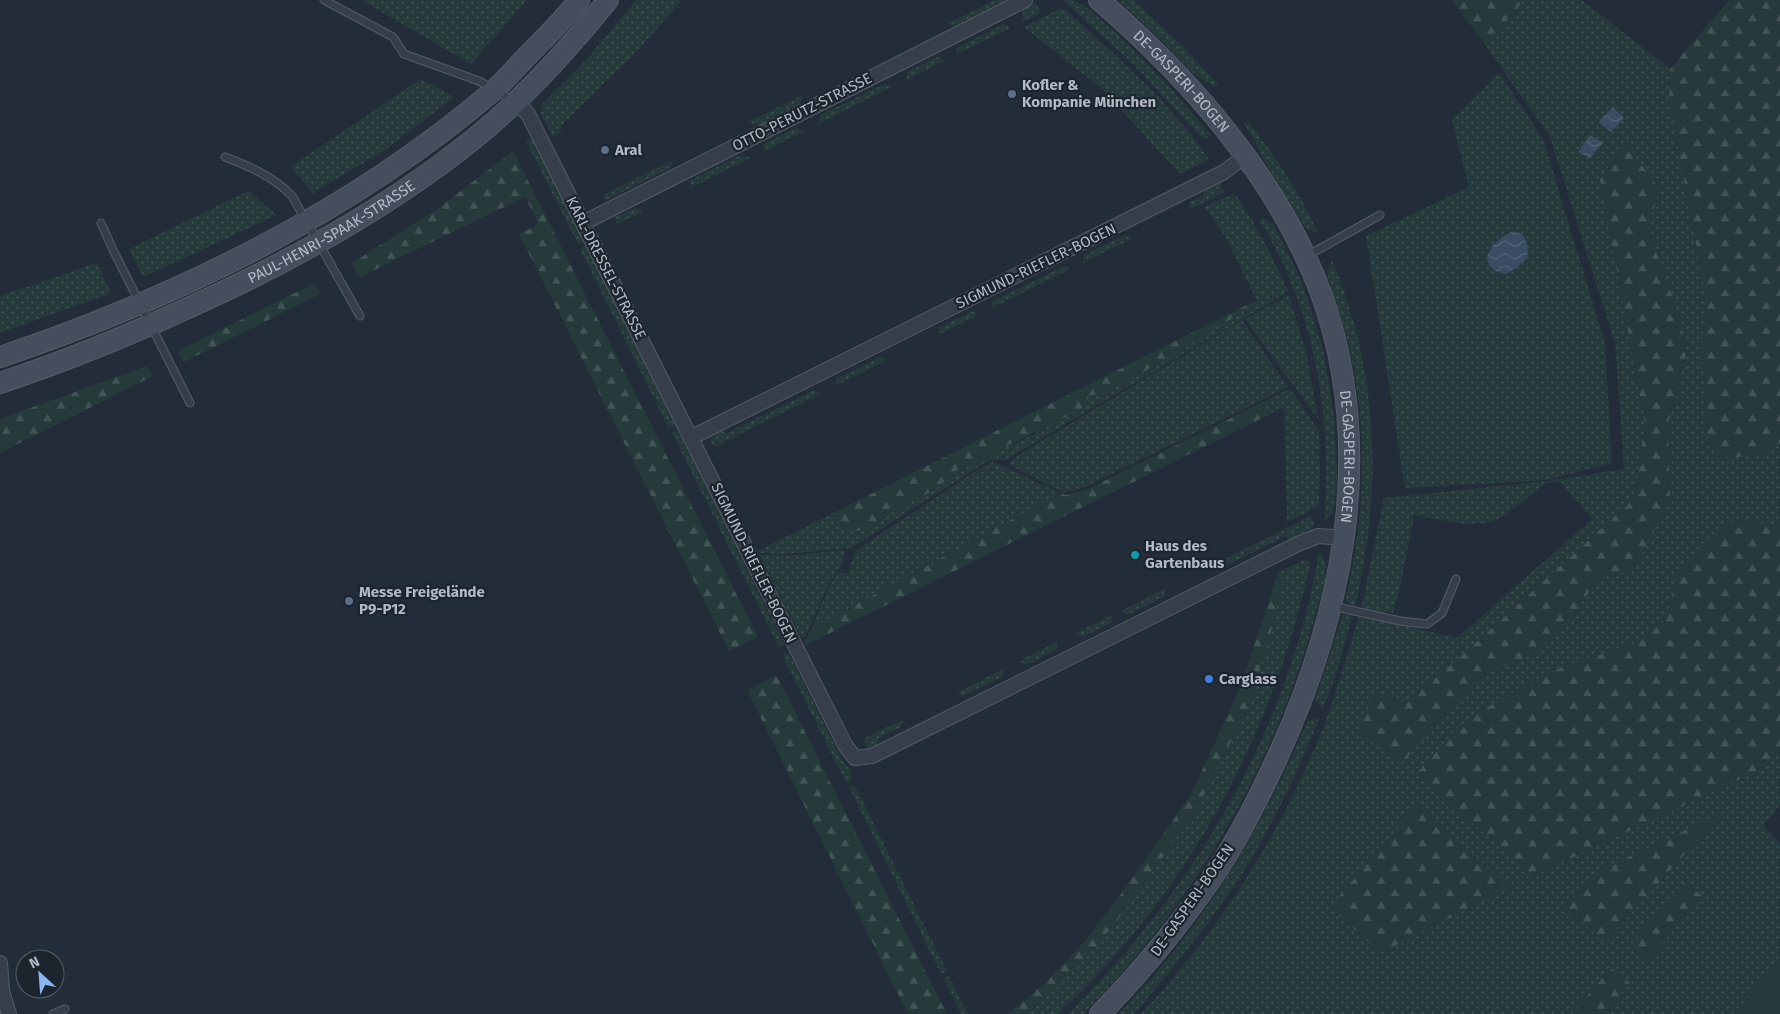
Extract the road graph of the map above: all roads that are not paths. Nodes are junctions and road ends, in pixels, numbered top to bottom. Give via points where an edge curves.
1 (324, 0) edge
2 (579, 0) edge
3 (608, 0) edge
4 (1023, 0) edge
5 (1099, 0) edge
6 (495, 89) junction
7 (516, 102) junction
8 (1245, 156) junction
9 (224, 157) dead end
10 (1380, 215) dead end
11 (307, 222) junction
12 (101, 223) dead end
13 (583, 223) junction
14 (318, 244) junction
15 (1305, 258) junction
16 (140, 304) junction
17 (360, 316) dead end
18 (152, 326) junction
19 (0, 357) edge
20 (0, 383) edge
21 (190, 403) dead end
22 (692, 437) junction
23 (1345, 538) junction
24 (1456, 579) dead end
25 (1332, 606) junction
26 (0, 963) edge
27 (65, 1009) dead end
28 (9, 1014) edge
29 (53, 1014) edge
30 (1100, 1014) edge

1 - 6 lane via 393,37 404,54
2 - 6 main road, PAUL-HENRI-SPAAK-STRASSE
3 - 7 main road, PAUL-HENRI-SPAAK-STRASSE
4 - 13 street, OTTO-PERUTZ-STRASSE
5 - 8 main road, DE-GASPERI-BOGEN via 1178,76
6 - 7 lane
6 - 11 main road, PAUL-HENRI-SPAAK-STRASSE via 412,155
7 - 13 street, KARL-DRESSEL-STRASSE via 528,114
7 - 14 main road, PAUL-HENRI-SPAAK-STRASSE via 425,177
8 - 15 main road, DE-GASPERI-BOGEN via 1279,206
8 - 22 street, SIGMUND-RIEFLER-BOGEN via 1224,172
9 - 11 lane via 247,165 284,188
10 - 15 lane
11 - 14 lane
11 - 16 main road, PAUL-HENRI-SPAAK-STRASSE via 224,266
12 - 16 lane
13 - 22 street, KARL-DRESSEL-STRASSE
14 - 17 lane
14 - 18 main road, PAUL-HENRI-SPAAK-STRASSE
15 - 23 main road, DE-GASPERI-BOGEN via 1332,330 1347,402 1350,447
16 - 18 lane
16 - 19 main road, PAUL-HENRI-SPAAK-STRASSE
18 - 20 main road, PAUL-HENRI-SPAAK-STRASSE
18 - 21 lane
22 - 23 street, SIGMUND-RIEFLER-BOGEN via 845,745 855,758 872,756 1298,544 1318,536
23 - 25 main road, DE-GASPERI-BOGEN
24 - 25 lane via 1442,613 1427,624
25 - 30 main road, DE-GASPERI-BOGEN via 1312,675 1284,745 1252,811 1219,868 1173,933
26 - 28 street via 2,991
27 - 29 lane

